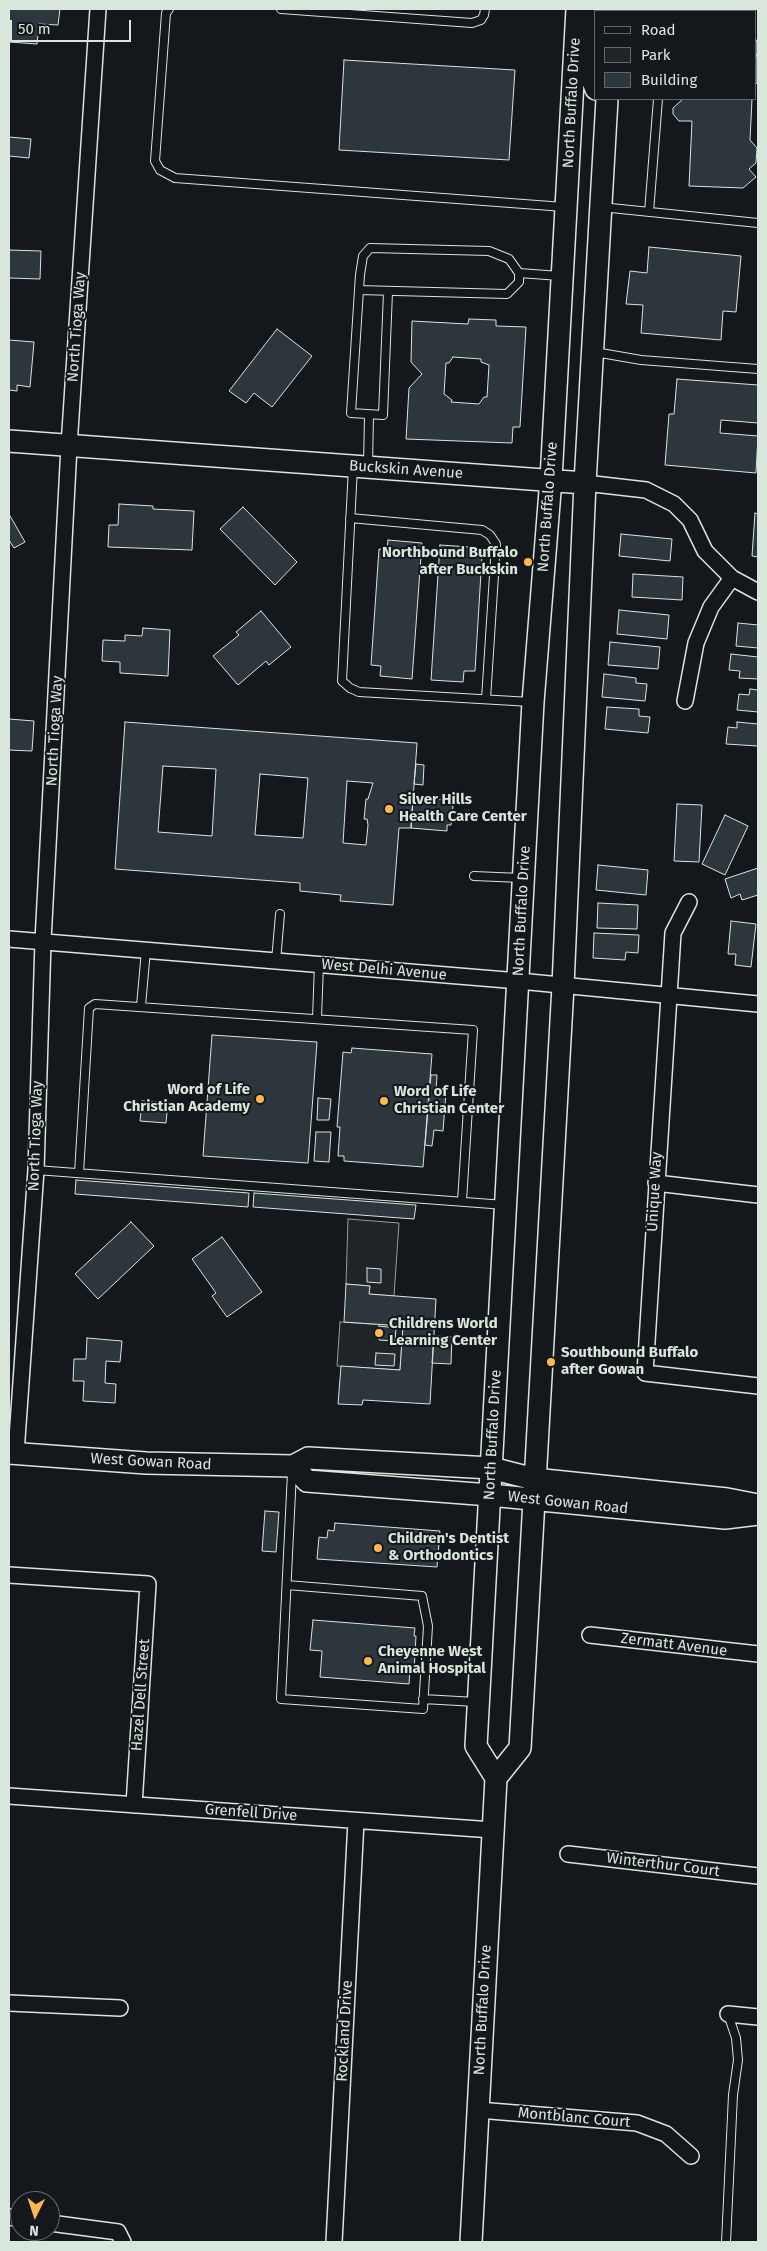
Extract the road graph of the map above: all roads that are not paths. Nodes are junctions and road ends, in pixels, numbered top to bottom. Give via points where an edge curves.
1 (98, 9) edge
2 (169, 9) edge
3 (280, 9) edge
4 (485, 9) edge
5 (577, 9) edge
6 (594, 32) edge
7 (594, 84) edge
8 (658, 100) edge
9 (604, 105) edge
10 (600, 206) junction
11 (566, 207) junction
12 (649, 212) junction
13 (758, 223) edge
14 (519, 274) junction
15 (562, 276) junction
16 (359, 290) junction
17 (388, 292) junction
18 (593, 352) junction
19 (758, 369) edge
20 (369, 415) junction
21 (9, 441) edge
22 (69, 446) junction
23 (360, 467) junction
24 (551, 479) junction
25 (585, 482) junction
26 (350, 518) junction
27 (732, 578) junction
28 (758, 592) edge
29 (486, 699) junction
30 (685, 701) dead end
31 (532, 702) junction
32 (474, 876) dead end
33 (523, 878) junction
34 (689, 902) dead end
35 (280, 914) dead end
36 (9, 939) edge
37 (43, 941) junction
38 (146, 950) junction
39 (276, 961) junction
40 (319, 964) junction
41 (519, 981) junction
42 (563, 986) junction
43 (668, 996) junction
44 (758, 1004) edge
45 (141, 1006) junction
46 (317, 1018) junction
47 (36, 1170) junction
48 (79, 1173) junction
49 (656, 1183) junction
50 (758, 1195) edge
51 (462, 1201) junction
52 (506, 1205) junction
53 (758, 1386) edge
54 (12, 1453) edge
55 (293, 1466) junction
56 (491, 1468) junction
57 (534, 1489) junction
58 (490, 1495) junction
59 (758, 1505) edge
60 (758, 1514) edge
61 (9, 1575) edge
62 (287, 1586) junction
63 (590, 1635) dead end
64 (758, 1654) edge
65 (423, 1699) junction
66 (478, 1702) junction
67 (496, 1778) junction
68 (9, 1796) edge
69 (134, 1805) junction
70 (356, 1821) junction
71 (493, 1830) junction
72 (568, 1854) dead end
73 (758, 1876) edge
74 (9, 2003) edge
75 (120, 2008) dead end
76 (728, 2014) joint
77 (758, 2017) edge
78 (478, 2110) junction
79 (691, 2156) dead end
80 (60, 2224) edge
81 (123, 2242) edge
82 (334, 2242) edge
83 (470, 2242) edge
84 (726, 2242) edge

1 - 22 street, North Tioga Way
2 - 11 lane via 166,13 155,161 160,170 175,178
3 - 4 lane via 472,23 481,20
5 - 11 main road, North Buffalo Drive
6 - 7 main road
8 - 12 lane
9 - 10 main road
10 - 12 lane
10 - 18 main road
11 - 15 main road, North Buffalo Drive
12 - 13 lane
14 - 15 lane
14 - 16 lane via 510,259 489,251 370,248 364,256
14 - 17 lane via 519,282 508,294
15 - 24 main road, North Buffalo Drive
16 - 17 lane
16 - 20 lane via 351,414
17 - 20 lane via 383,415
18 - 19 lane via 641,360
18 - 25 main road
20 - 23 lane
21 - 22 main road, Buckskin Avenue
22 - 23 main road, Buckskin Avenue
22 - 37 street, North Tioga Way
23 - 24 main road, Buckskin Avenue
23 - 26 lane
24 - 25 main road, Buckskin Avenue
24 - 31 main road, North Buffalo Drive
25 - 27 street, Buckskin Avenue via 646,490 674,504 690,520 705,551
25 - 42 main road
26 - 29 lane via 482,530 490,535 496,544
26 - 29 lane via 342,680 359,692
27 - 28 street, Buckskin Avenue
27 - 30 street via 711,607 696,643
29 - 31 lane
31 - 33 main road, North Buffalo Drive
32 - 33 lane
33 - 41 main road, North Buffalo Drive
34 - 43 street, Unique Way via 673,933
35 - 39 lane
36 - 37 street, West Delhi Avenue
37 - 38 street, West Delhi Avenue
37 - 47 street, North Tioga Way
38 - 39 street, West Delhi Avenue
38 - 45 lane
39 - 40 street, West Delhi Avenue
40 - 41 street, West Delhi Avenue
40 - 46 lane
41 - 42 street, West Delhi Avenue
41 - 52 main road, North Buffalo Drive
42 - 43 street, West Delhi Avenue
42 - 57 main road
43 - 44 street, West Delhi Avenue
43 - 49 street, Unique Way
45 - 46 lane
45 - 48 lane via 95,1004 88,1008
46 - 51 lane via 473,1030
47 - 48 lane
47 - 54 street, North Tioga Way
48 - 51 lane
49 - 50 street
49 - 53 street, Unique Way via 645,1372
51 - 52 lane
52 - 56 main road, North Buffalo Drive
54 - 55 main road, West Gowan Road via 146,1463
55 - 56 main road, West Gowan Road via 308,1458
55 - 58 main road, West Gowan Road via 307,1481
55 - 62 lane
56 - 57 main road, West Gowan Road
56 - 58 main road, North Buffalo Drive
57 - 58 main road, West Gowan Road
57 - 59 main road, West Gowan Road via 727,1499
57 - 60 main road, West Gowan Road via 725,1518
57 - 67 main road via 520,1748
58 - 66 main road, North Buffalo Drive
61 - 69 street, Hazel Dell Street via 148,1584
62 - 65 lane via 422,1596 428,1626
62 - 65 lane via 280,1699 423,1710
63 - 64 street, Zermatt Avenue
65 - 66 lane
66 - 67 main road, North Buffalo Drive via 476,1746
67 - 71 main road, North Buffalo Drive
68 - 69 street, Grenfell Drive
69 - 70 street, Grenfell Drive
70 - 71 street, Grenfell Drive
70 - 82 street, Rockland Drive
71 - 78 main road, North Buffalo Drive
72 - 73 street, Winterthur Court
74 - 75 street
76 - 77 street
76 - 84 lane via 736,2038 738,2060 732,2095
78 - 79 street, Montblanc Court via 637,2123 666,2134
78 - 83 main road, North Buffalo Drive
80 - 81 street via 118,2232

